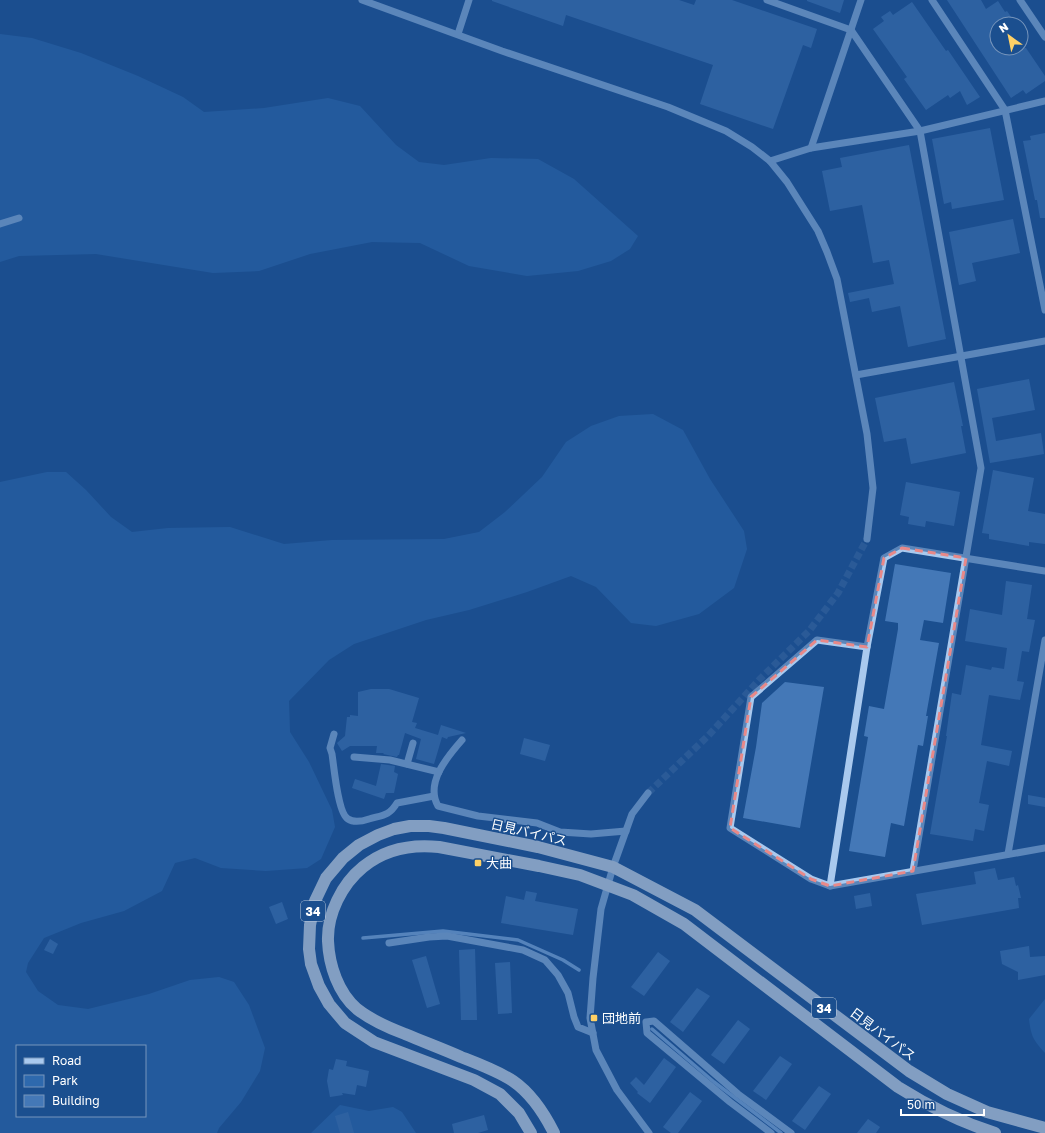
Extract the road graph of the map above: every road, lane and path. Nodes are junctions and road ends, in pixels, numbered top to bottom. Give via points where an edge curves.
1 (362, 0) edge
2 (469, 0) edge
3 (767, 0) edge
4 (861, 0) edge
5 (932, 0) edge
6 (1020, 0) edge
7 (851, 30) junction
8 (458, 34) junction
9 (1045, 37) edge
10 (1045, 101) edge
11 (1005, 110) junction
12 (920, 130) junction
13 (811, 148) junction
14 (770, 161) junction
15 (20, 218) dead end
16 (0, 224) edge
17 (1045, 310) edge
18 (1045, 341) edge
19 (961, 356) junction
20 (856, 375) junction
21 (867, 539) tunnel mouth
22 (966, 558) junction
23 (1045, 571) edge
24 (1045, 640) edge
25 (867, 647) junction
26 (334, 734) dead end
27 (462, 740) dead end
28 (413, 743) dead end
29 (354, 757) dead end
30 (407, 764) junction
31 (439, 772) junction
32 (648, 793) tunnel mouth
33 (434, 796) junction
34 (626, 831) junction
35 (1045, 848) edge
36 (1008, 854) junction
37 (613, 867) junction
38 (913, 871) junction
39 (608, 885) junction
40 (830, 886) junction
41 (389, 943) dead end
42 (593, 1033) junction
43 (737, 1094) dead end
44 (730, 1102) junction
45 (1045, 1128) edge
46 (531, 1133) edge
47 (554, 1133) edge
48 (648, 1133) edge
49 (771, 1133) edge
50 (791, 1133) edge
51 (995, 1133) edge

1 - 8 street
2 - 8 street
3 - 7 street
4 - 7 street
5 - 11 street
6 - 9 street
7 - 12 street
7 - 13 street
8 - 14 street via 668,107 726,131
10 - 11 street
11 - 12 street
11 - 17 street
12 - 13 street
12 - 19 street
13 - 14 street
14 - 20 street via 797,197 818,231 827,252 837,279
15 - 16 street
18 - 19 street
19 - 20 street
19 - 22 street via 981,468
20 - 21 street via 867,434 873,488
22 - 23 street
22 - 25 street via 902,548 884,558
22 - 38 street
24 - 36 street
25 - 40 street
25 - 40 street via 817,640 751,697 730,828 811,879
26 - 33 street via 330,748 339,803 344,816 349,820 361,821 391,812 397,803
27 - 31 street via 450,753
28 - 30 street
29 - 30 street
30 - 31 street
31 - 33 street
32 - 34 street via 632,814
33 - 34 street via 438,806 478,816 536,824 560,832 591,834
34 - 37 street
35 - 36 street
36 - 38 street
37 - 39 street
37 - 45 highway, 日見バイパス / 34 via 695,910 915,1075 947,1094 987,1112
37 - 46 highway, 日見バイパス / 34 via 538,847 444,828 410,826 378,835 350,851 326,878 315,901 310,925 311,964 321,990 337,1015 374,1042 474,1080 500,1094 519,1114
38 - 40 street
39 - 42 street via 601,909 593,978 590,1018
39 - 47 highway, 34 via 580,875 439,847 401,848 372,859 348,881 332,911 327,931 331,965 345,995 357,1009 385,1026 485,1066 513,1081 536,1103
39 - 51 highway, 34 via 633,895 684,924 898,1087 939,1110
41 - 42 street via 447,936 523,950 545,960 558,975 568,993 578,1027
42 - 48 street via 596,1050 617,1090
43 - 44 street
44 - 49 street
44 - 50 street via 647,1033 646,1022 654,1021 738,1094

